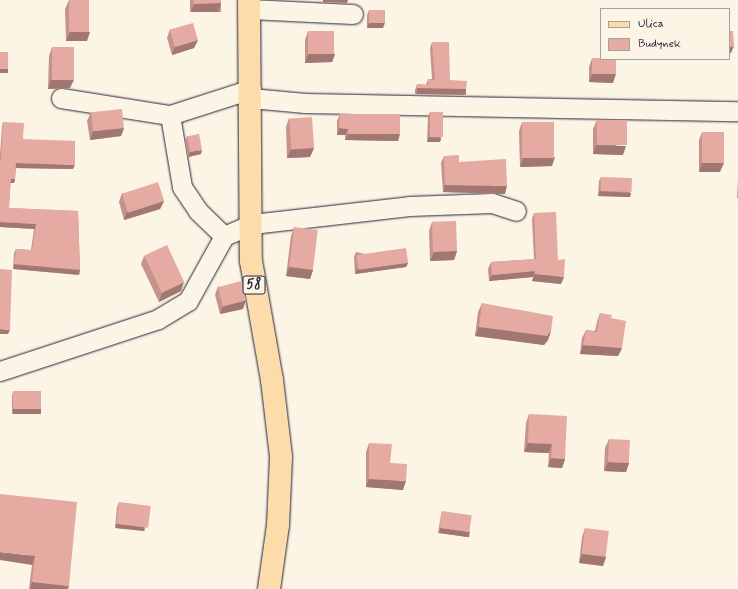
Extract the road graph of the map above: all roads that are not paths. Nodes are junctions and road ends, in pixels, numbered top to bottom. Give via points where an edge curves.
1 (249, 5) edge
2 (353, 14) dead end
3 (251, 94) junction
4 (61, 98) dead end
5 (738, 111) edge
6 (170, 115) junction
7 (516, 212) dead end
8 (252, 224) junction
9 (224, 236) junction
10 (0, 371) edge
11 (270, 589) edge

1 - 2 street
1 - 3 main road, 58
3 - 5 street via 305,103
3 - 6 street
3 - 8 main road, 58
4 - 6 street
6 - 9 street via 182,187 198,211
7 - 8 street via 492,204 409,206
8 - 9 street
8 - 11 main road, 58 via 252,276 272,380 281,457 278,525
9 - 10 street via 188,301 164,316

